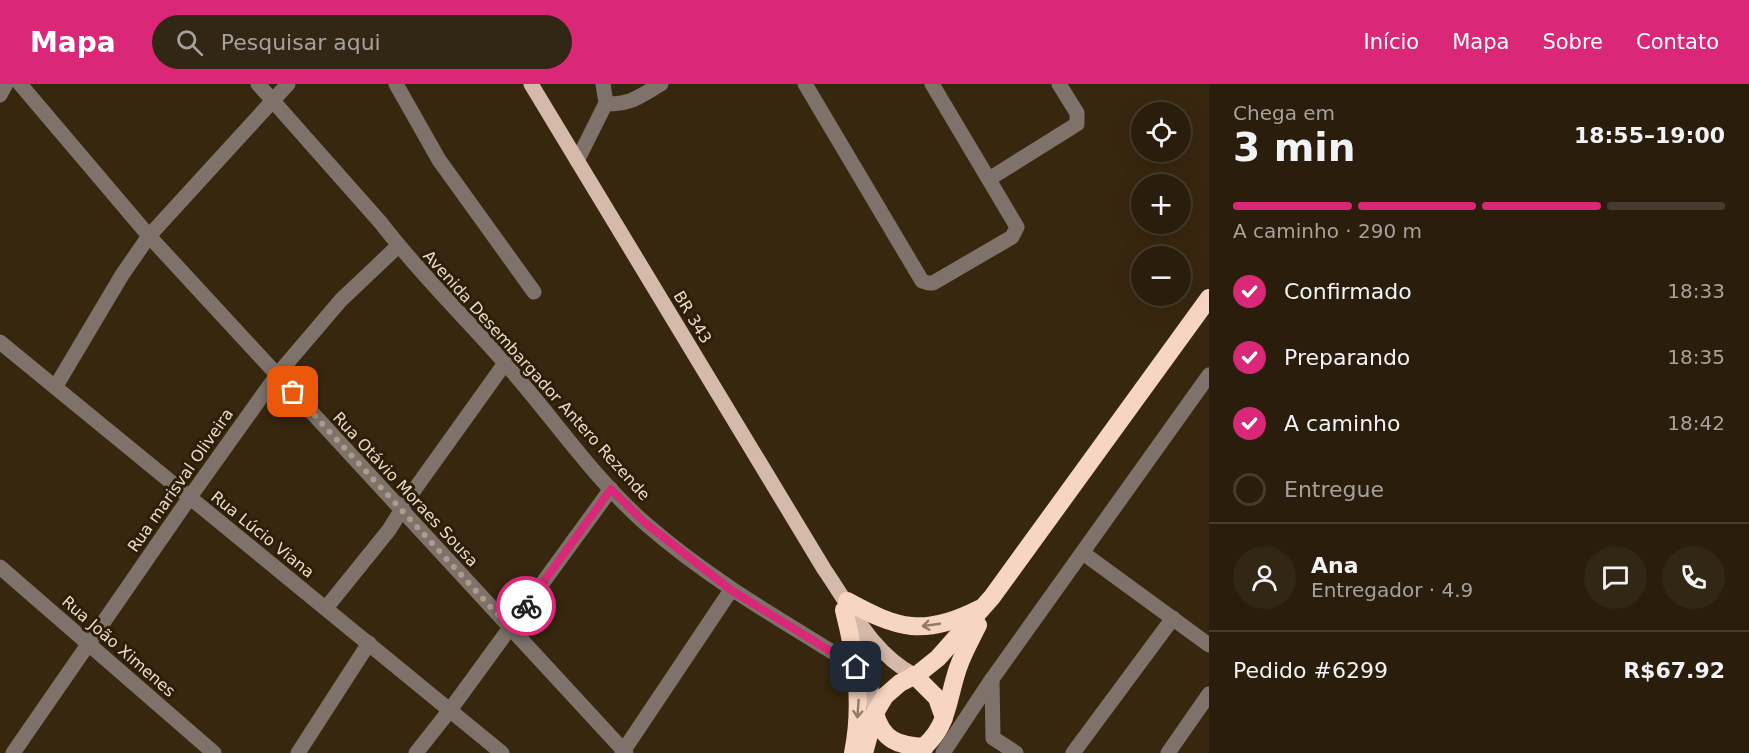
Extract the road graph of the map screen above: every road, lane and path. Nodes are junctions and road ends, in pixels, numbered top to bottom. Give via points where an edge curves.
1 (6, 84) edge
2 (20, 84) edge
3 (258, 84) edge
4 (288, 84) edge
5 (396, 84) edge
6 (531, 84) edge
7 (603, 84) edge
8 (661, 84) edge
9 (805, 84) edge
10 (932, 84) edge
11 (1059, 84) edge
12 (0, 95) edge
13 (273, 100) junction
14 (606, 103) junction
15 (577, 161) junction
16 (989, 180) junction
17 (148, 236) junction
18 (398, 246) junction
19 (534, 292) dead end
20 (1209, 298) edge
21 (0, 342) edge
22 (505, 363) junction
23 (277, 375) junction
24 (1209, 375) edge
25 (56, 386) junction
26 (611, 489) junction
27 (190, 497) junction
28 (402, 511) junction
29 (1083, 553) junction
30 (0, 567) edge
31 (731, 590) junction
32 (989, 601) junction
33 (845, 606) junction
34 (326, 608) junction
35 (1173, 618) junction
36 (510, 628) junction
37 (369, 643) junction
38 (88, 644) junction
39 (1209, 645) edge
40 (856, 667) junction
41 (914, 675) junction
42 (992, 679) junction
43 (1209, 694) edge
44 (450, 710) junction
45 (874, 713) junction
46 (944, 718) junction
47 (994, 746) edge
48 (920, 750) edge
49 (623, 752) edge
50 (14, 753) edge
51 (213, 753) edge
52 (298, 753) edge
53 (416, 753) edge
54 (502, 753) edge
55 (853, 753) edge
56 (864, 753) edge
57 (943, 753) edge
58 (1016, 753) edge
59 (1073, 753) edge
60 (1168, 753) edge

1 - 12 street
2 - 17 street, Rua Otávio Moraes Sousa
3 - 13 street, Avenida Desembargador Antero Rezende
4 - 13 street
5 - 19 street via 439,160
6 - 15 main road, BR 343
7 - 14 street
8 - 14 street via 633,101
9 - 16 street via 925,283 933,283 1015,233 1016,224
10 - 16 street
11 - 16 street via 1077,113 1077,124
13 - 17 street
13 - 18 street, Avenida Desembargador Antero Rezende
14 - 15 street
15 - 33 main road, BR 343
17 - 23 street, Rua Otávio Moraes Sousa
17 - 25 street
18 - 22 street, Avenida Desembargador Antero Rezende
18 - 23 street, Rua marisval Oliveira via 341,300
20 - 32 highway
21 - 25 street, Rua Lúcio Viana
22 - 26 street, Avenida Desembargador Antero Rezende
22 - 28 street
23 - 27 street, Rua marisval Oliveira
23 - 28 street, Rua Otávio Moraes Sousa
24 - 29 street
25 - 27 street, Rua Lúcio Viana
26 - 31 street, Avenida Desembargador Antero Rezende via 644,522
26 - 36 street
27 - 34 street, Rua Lúcio Viana
27 - 38 street, Rua marisval Oliveira
28 - 34 street
28 - 36 street, Rua Otávio Moraes Sousa
29 - 35 street
29 - 42 street
30 - 38 street, Rua João Ximenes
31 - 40 street, Avenida Desembargador Antero Rezende
31 - 49 street
32 -> 33 highway via 951,621 910,627
32 - 41 highway via 938,658
32 - 46 highway via 958,667
33 - 40 highway
33 - 41 main road via 878,648
33 - 45 main road via 868,667
34 - 37 street, Rua Lúcio Viana
35 - 39 street
35 - 59 street
36 - 44 street
36 - 49 street, Rua Otávio Moraes Sousa
37 - 44 street, Rua Lúcio Viana
37 - 52 street
38 - 50 street, Rua marisval Oliveira
38 - 51 street, Rua João Ximenes
40 -> 55 highway via 859,697
41 - 45 highway via 893,688
41 - 46 highway via 937,698
42 - 47 street
42 - 57 street
43 - 60 street
44 - 53 street
44 - 54 street, Rua Lúcio Viana
45 - 48 highway via 881,731 894,741
45 - 56 highway
46 - 48 highway via 937,734
47 - 58 street

